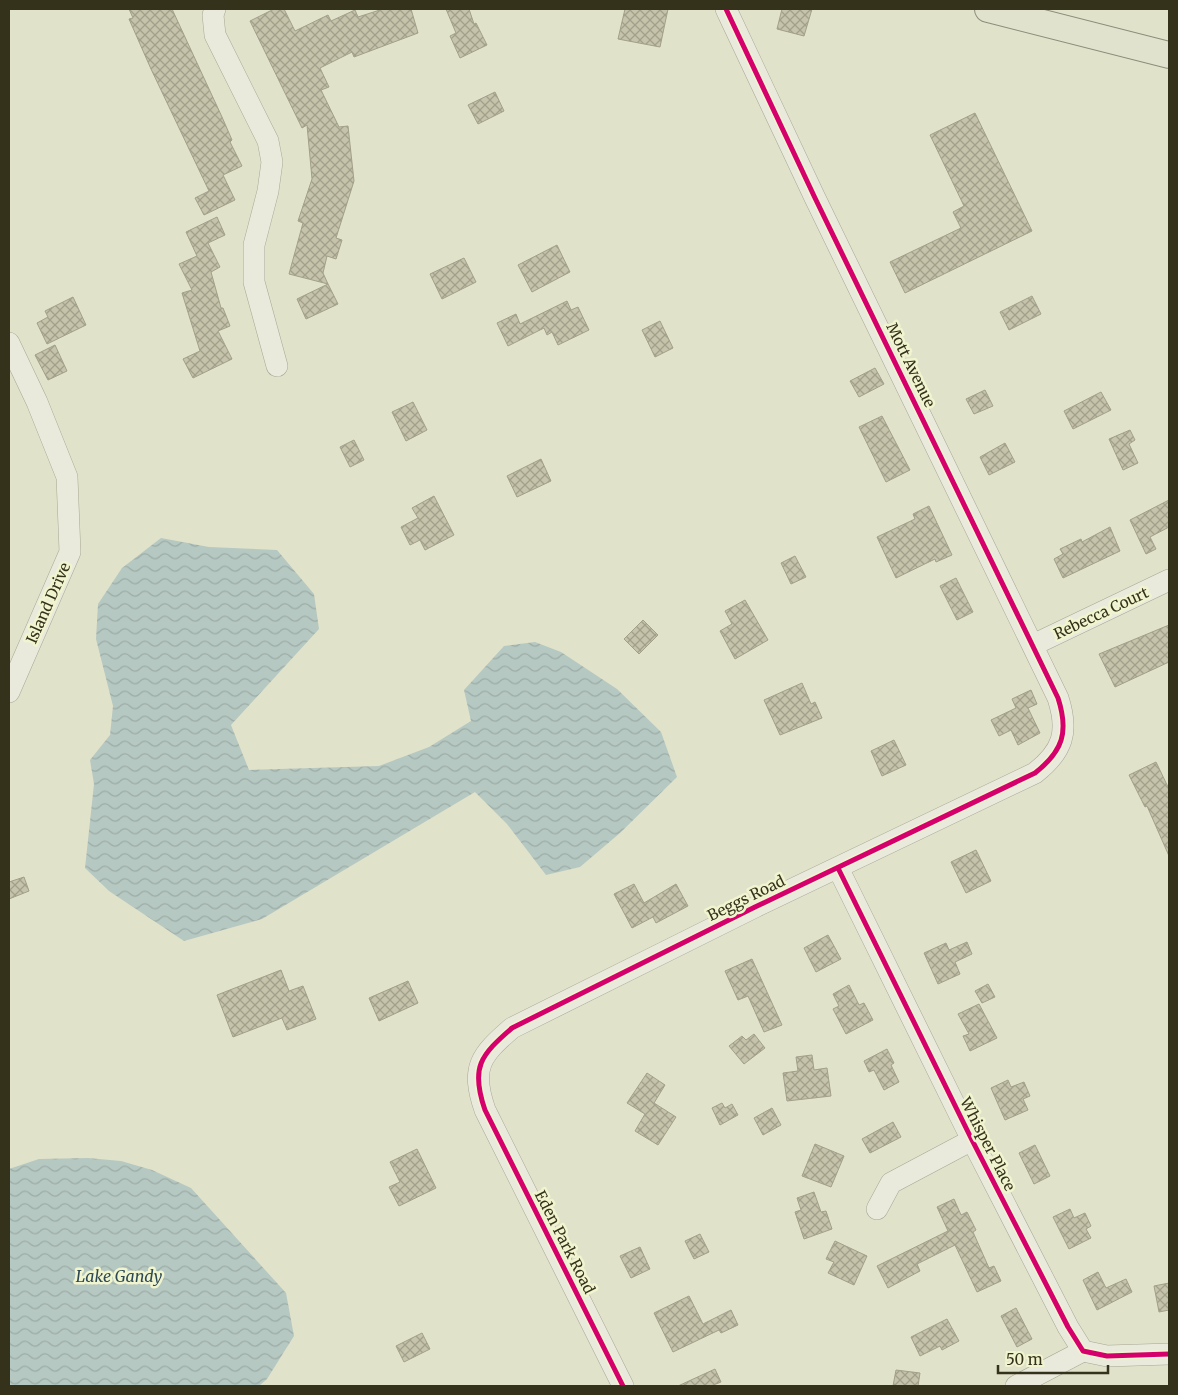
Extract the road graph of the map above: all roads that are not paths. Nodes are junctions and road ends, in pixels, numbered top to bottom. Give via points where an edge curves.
1 (215, 9) edge
2 (726, 9) edge
3 (1000, 10) edge
4 (1169, 55) edge
5 (9, 343) edge
6 (277, 366) dead end
7 (1169, 580) edge
8 (1033, 645) junction
9 (9, 692) edge
10 (1063, 734) joint
11 (838, 868) junction
12 (485, 1110) joint
13 (972, 1140) junction
14 (876, 1209) dead end
15 (1083, 1351) junction
16 (1169, 1354) edge
17 (623, 1386) edge
18 (1016, 1386) edge

1 - 6 street via 215,35 268,141 272,162 254,245 254,282
2 - 8 street, Mott Avenue
3 - 4 main road
5 - 9 street, Island Drive via 68,477 70,552
7 - 8 street, Rebecca Court
8 - 10 street, Mott Avenue via 1058,698 1064,716
10 - 11 street, Beggs Road via 1050,761 1035,773
11 - 12 street, Beggs Road via 512,1028 488,1049 478,1068 479,1092
11 - 13 street, Whisper Place
12 - 17 street, Eden Park Road
13 - 14 street via 891,1183
13 - 15 street, Whisper Place
15 - 16 street via 1107,1356
15 - 18 street

